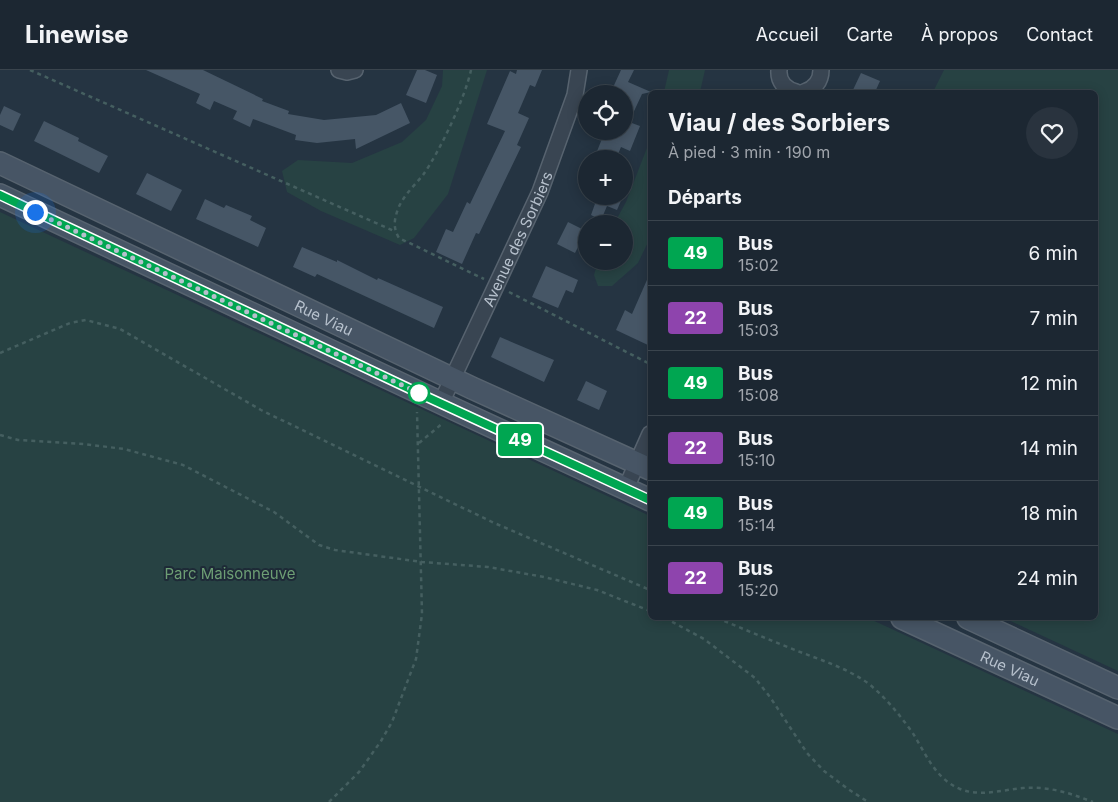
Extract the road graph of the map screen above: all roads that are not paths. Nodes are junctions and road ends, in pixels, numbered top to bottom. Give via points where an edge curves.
1 (339, 70) edge
2 (355, 70) edge
3 (579, 70) edge
4 (779, 70) edge
5 (821, 70) edge
6 (791, 90) edge
7 (808, 90) edge
8 (0, 163) edge
9 (0, 195) edge
10 (453, 378) junction
11 (444, 411) junction
12 (648, 443) edge
13 (643, 466) edge
14 (626, 488) junction
15 (648, 499) edge
16 (906, 620) edge
17 (972, 620) edge
18 (1118, 688) edge
19 (1118, 718) edge

1 - 2 street
3 - 10 street, Avenue des Sorbiers via 575,95 540,192
4 - 6 street via 780,81
5 - 7 street via 816,86
8 - 10 main road, Rue Viau
9 - 11 main road, Rue Viau
10 - 11 street, Avenue des Sorbiers
10 - 13 main road, Rue Viau
11 - 14 main road, Rue Viau
12 - 13 street
13 - 14 street
14 - 15 main road, Rue Viau
16 - 19 main road, Rue Viau
17 - 18 main road, Rue Viau

